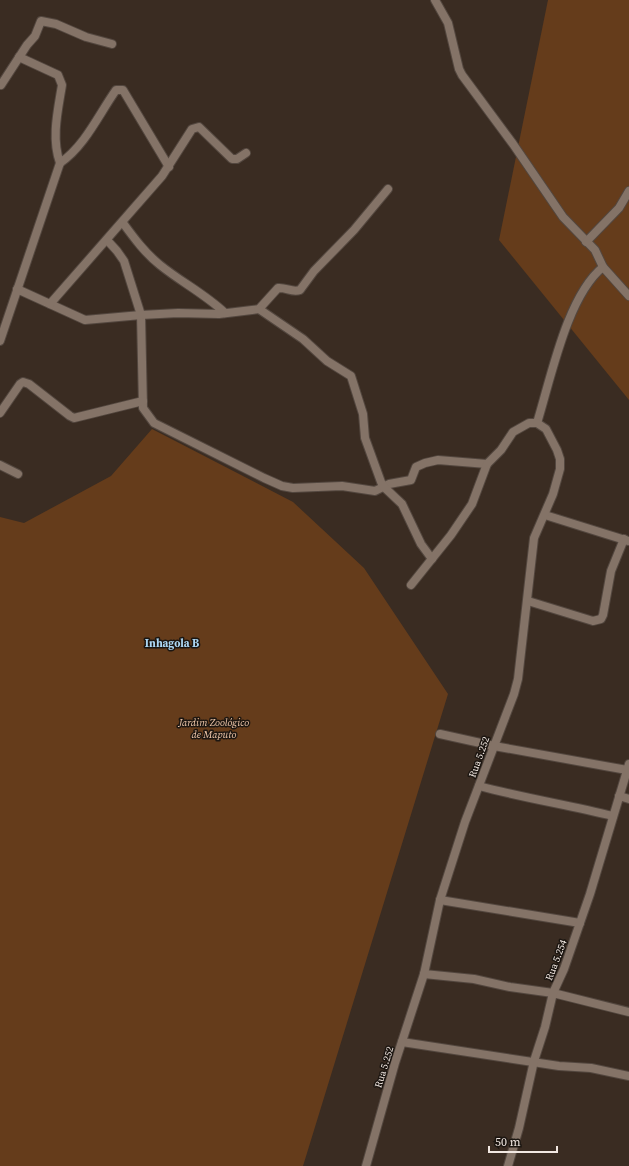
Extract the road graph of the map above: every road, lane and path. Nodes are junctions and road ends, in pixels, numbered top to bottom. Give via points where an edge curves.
1 (435, 0) edge
2 (112, 44) dead end
3 (19, 57) junction
4 (1, 85) edge
5 (246, 153) dead end
6 (60, 163) junction
7 (169, 168) junction
8 (388, 189) dead end
9 (629, 191) edge
10 (123, 223) junction
11 (107, 240) junction
12 (586, 242) junction
13 (603, 267) junction
14 (17, 289) junction
15 (629, 296) edge
16 (50, 304) junction
17 (259, 308) junction
18 (225, 313) junction
19 (141, 315) junction
20 (0, 341) edge
21 (143, 401) junction
22 (0, 413) edge
23 (537, 423) junction
24 (487, 464) junction
25 (0, 465) edge
26 (18, 474) dead end
27 (384, 487) junction
28 (545, 514) junction
29 (627, 540) edge
30 (432, 559) junction
31 (411, 585) dead end
32 (528, 602) junction
33 (440, 734) dead end
34 (494, 746) junction
35 (628, 767) edge
36 (479, 786) junction
37 (619, 796) junction
38 (629, 798) edge
39 (614, 816) junction
40 (440, 900) junction
41 (580, 923) junction
42 (424, 974) junction
43 (553, 993) junction
44 (629, 1012) edge
45 (402, 1042) junction
46 (534, 1061) junction
47 (629, 1076) edge
48 (366, 1166) edge
49 (508, 1166) edge

1 - 12 street via 448,23 458,69 563,217
2 - 3 street via 56,24 40,21 35,36
3 - 4 street
3 - 6 street via 58,75 61,80 56,125
5 - 7 street via 232,159 196,127 192,129
6 - 7 street via 68,158 80,143 102,109 119,89 123,90
6 - 14 street
7 - 10 street
8 - 17 street via 300,290 278,288
9 - 12 street via 619,208
10 - 11 street
10 - 18 street via 155,261
11 - 16 street
11 - 19 street via 118,250 124,261
12 - 13 street via 597,254
13 - 15 street
13 - 23 street via 584,287 572,311
14 - 16 street
14 - 20 street
16 - 19 street via 85,320
17 - 18 street
17 - 27 street via 304,339 327,361 351,376 363,414 365,438
18 - 19 street
19 - 21 street
21 - 22 street via 74,418 23,382
21 - 27 street via 143,408 154,423 216,456 282,486 342,486 375,491
23 - 24 street via 529,423 513,432 501,450
23 - 28 street, Rua 5.252 via 546,429 560,459 556,485
24 - 27 street via 433,461 416,467 411,480 395,482
24 - 30 street via 472,504
25 - 26 street
27 - 30 street via 402,504 421,544
28 - 29 street
28 - 32 street, Rua 5.252 via 534,538
29 - 32 street via 612,571 601,618 593,621
30 - 31 street
32 - 34 street, Rua 5.252 via 518,679
33 - 34 street
34 - 35 street
34 - 36 street, Rua 5.252
35 - 37 street, Rua 5.254
36 - 39 street via 521,798
36 - 40 street, Rua 5.252
37 - 38 street
37 - 39 street, Rua 5.254
39 - 41 street, Rua 5.254
40 - 41 street
40 - 42 street, Rua 5.252
41 - 43 street, Rua 5.254
42 - 43 street via 474,979
42 - 45 street, Rua 5.252
43 - 44 street
43 - 46 street, Rua 5.254
45 - 46 street
45 - 48 street, Rua 5.252
46 - 47 street
46 - 49 street, Rua 5.254 via 520,1128

